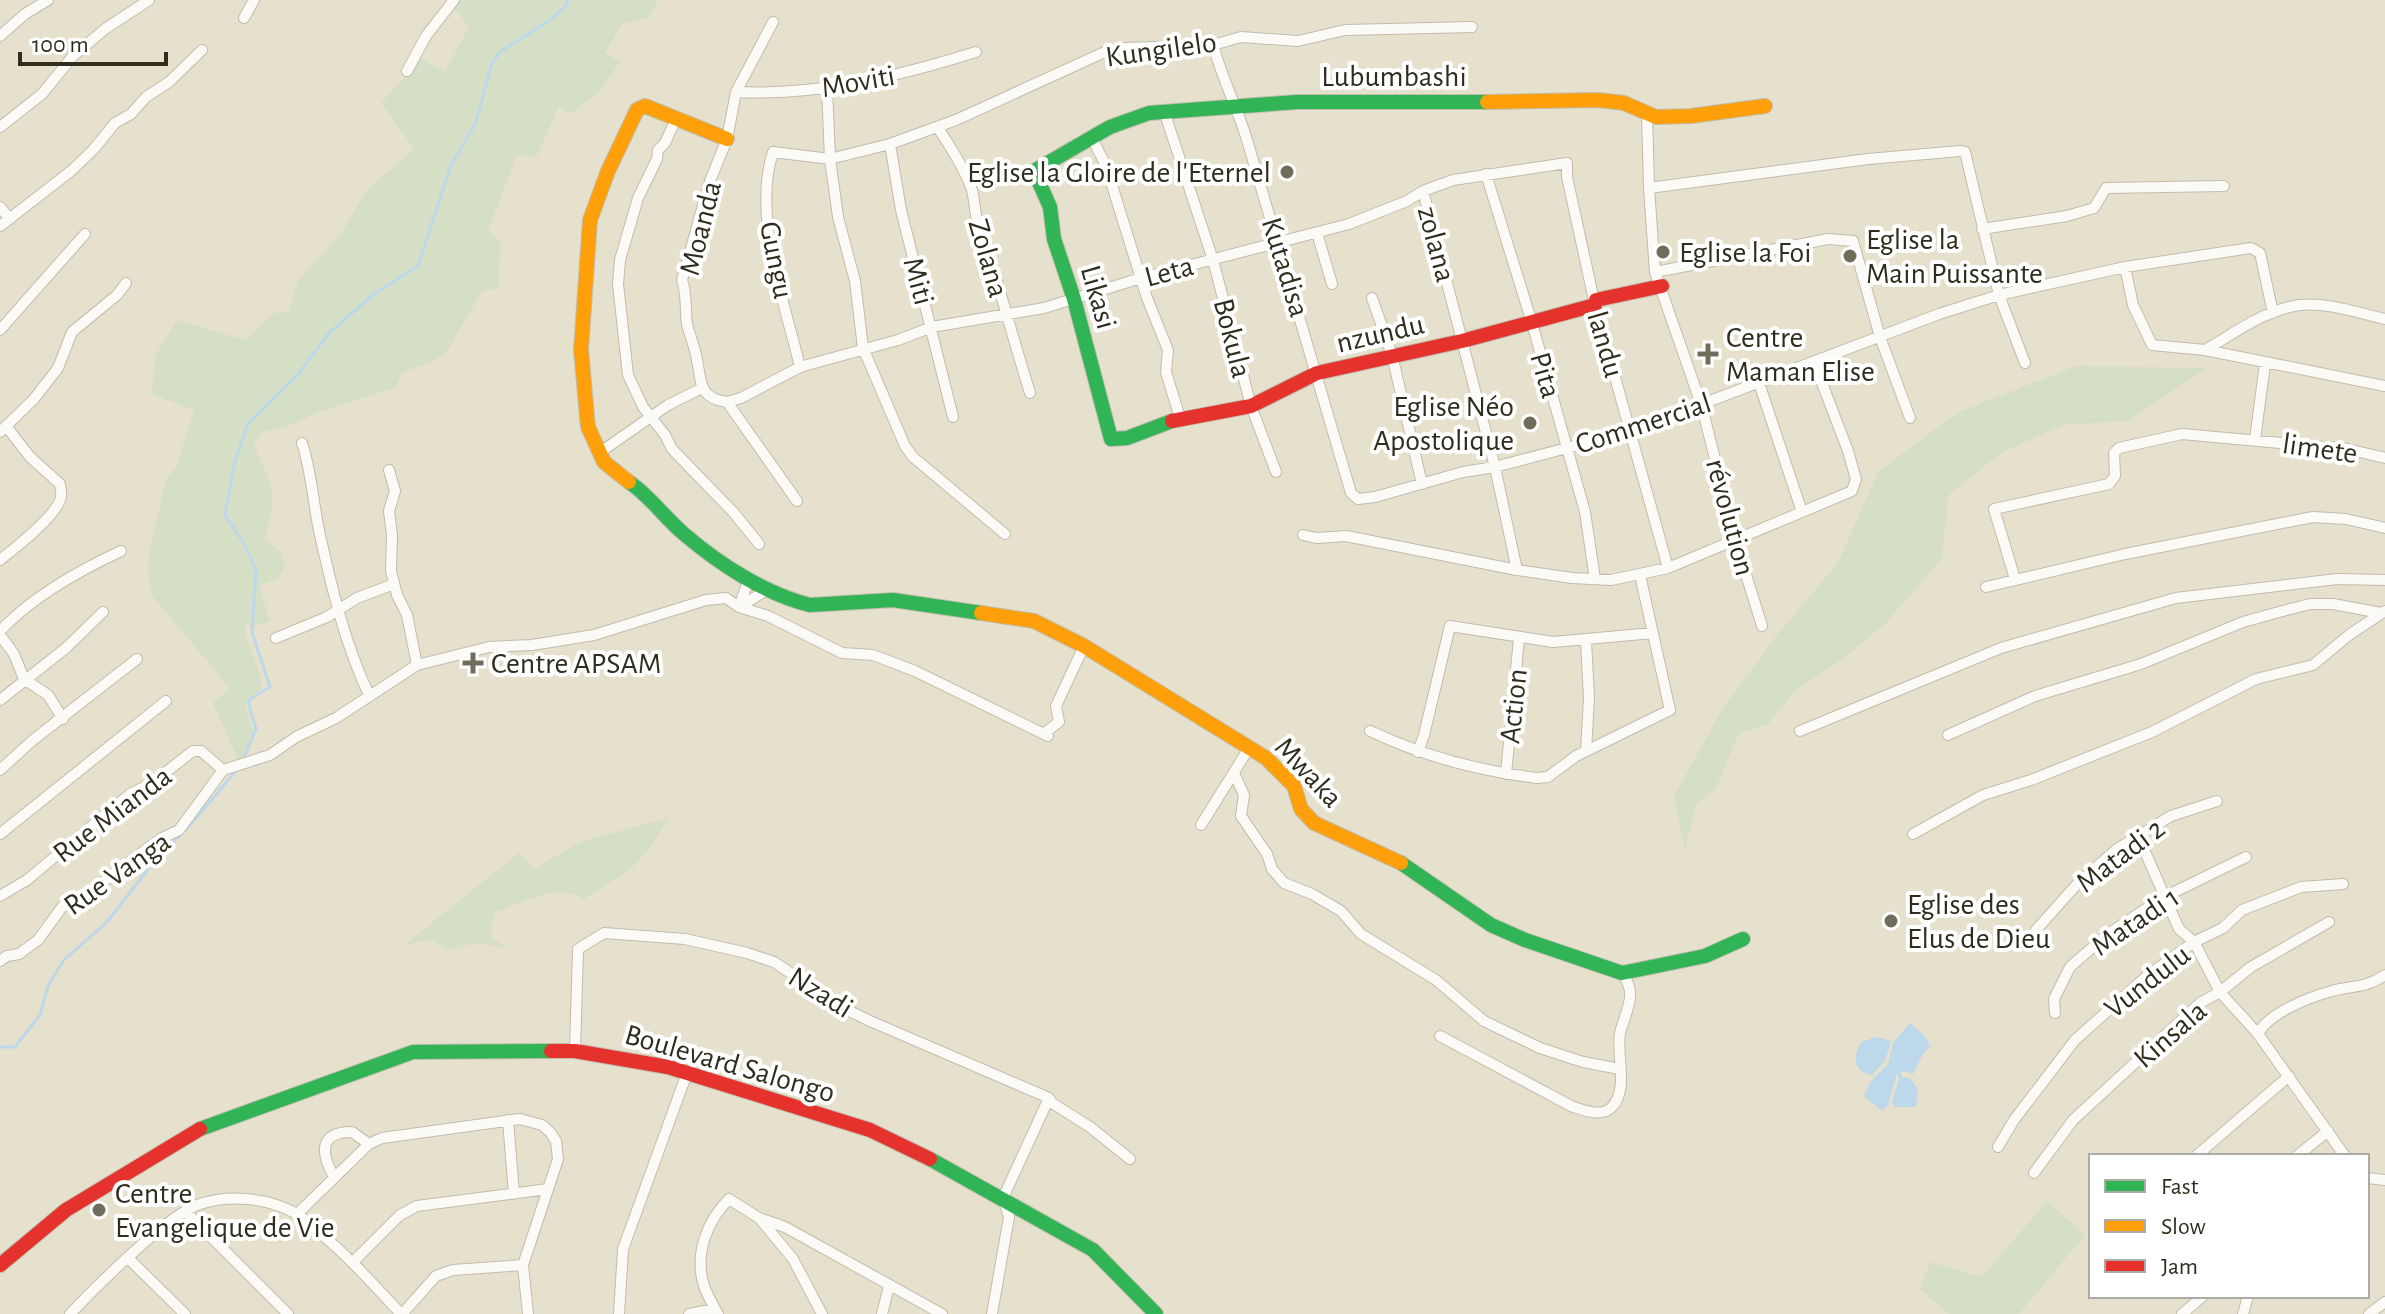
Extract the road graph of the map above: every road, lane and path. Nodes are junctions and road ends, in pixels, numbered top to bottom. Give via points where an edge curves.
1 (48, 0) edge
2 (149, 0) edge
3 (254, 0) edge
4 (454, 0) edge
5 (244, 18) dead end
6 (773, 22) dead end
7 (1472, 27) dead end
8 (0, 36) edge
9 (1213, 45) junction
10 (202, 50) dead end
11 (976, 52) dead end
12 (407, 71) dead end
13 (827, 88) junction
14 (736, 92) junction
15 (1237, 106) junction
16 (1765, 106) dead end
17 (1164, 111) junction
18 (1647, 113) junction
19 (676, 119) junction
20 (0, 127) edge
21 (938, 128) junction
22 (1091, 136) junction
23 (727, 139) junction
24 (890, 144) junction
25 (773, 152) joint
26 (830, 159) junction
27 (1567, 163) joint
28 (1034, 171) joint
29 (1486, 174) junction
30 (2224, 186) dead end
31 (1649, 188) junction
32 (1423, 191) junction
33 (0, 207) edge
34 (10, 219) junction
35 (0, 226) edge
36 (1982, 229) junction
37 (1317, 233) junction
38 (85, 234) dead end
39 (1278, 243) junction
40 (1213, 260) junction
41 (2125, 267) junction
42 (1141, 278) junction
43 (1659, 279) junction
44 (126, 283) dead end
45 (1332, 284) dead end
46 (1999, 295) junction
47 (1372, 298) dead end
48 (1074, 299) junction
49 (1595, 305) junction
50 (1005, 313) junction
51 (2273, 313) junction
52 (2385, 319) edge
53 (1532, 323) junction
54 (932, 327) junction
55 (0, 330) edge
56 (1880, 337) junction
57 (1462, 341) junction
58 (863, 348) junction
59 (2205, 350) junction
60 (1392, 355) junction
61 (1814, 362) junction
62 (2025, 363) dead end
63 (2265, 364) junction
64 (800, 367) junction
65 (1317, 373) junction
66 (1759, 383) junction
67 (2385, 386) edge
68 (702, 388) junction
69 (1030, 393) dead end
70 (727, 402) junction
71 (1251, 406) junction
72 (1702, 407) junction
73 (953, 417) dead end
74 (653, 418) junction
75 (1180, 418) junction
76 (1910, 418) dead end
77 (3, 429) edge
78 (1631, 431) junction
79 (1111, 439) joint
80 (2255, 439) junction
81 (302, 443) dead end
82 (1567, 448) junction
83 (599, 453) junction
84 (2385, 458) edge
85 (1495, 467) junction
86 (389, 470) dead end
87 (1276, 472) dead end
88 (1422, 484) junction
89 (1351, 493) joint
90 (797, 501) dead end
91 (1802, 512) junction
92 (2385, 528) edge
93 (1005, 534) dead end
94 (1303, 535) dead end
95 (1735, 539) junction
96 (759, 544) dead end
97 (121, 551) dead end
98 (0, 560) edge
99 (1668, 568) junction
100 (1517, 570) junction
101 (1640, 575) junction
102 (749, 579) junction
103 (1595, 579) junction
104 (2015, 579) junction
105 (2385, 580) edge
106 (394, 584) junction
107 (1986, 587) dead end
108 (788, 596) junction
109 (739, 607) junction
110 (339, 609) junction
111 (103, 612) dead end
112 (2383, 612) edge
113 (1762, 626) dead end
114 (0, 633) edge
115 (1653, 633) junction
116 (276, 638) dead end
117 (1519, 638) junction
118 (1586, 641) junction
119 (1084, 646) junction
120 (137, 659) dead end
121 (417, 665) junction
122 (24, 679) junction
123 (369, 695) junction
124 (0, 700) edge
125 (166, 701) dead end
126 (63, 719) junction
127 (1370, 731) dead end
128 (1800, 731) dead end
129 (1948, 735) dead end
130 (1249, 748) junction
131 (1586, 751) junction
132 (1418, 752) junction
133 (0, 770) edge
134 (223, 770) junction
135 (1234, 773) junction
136 (1506, 774) junction
137 (2217, 801) dead end
138 (1201, 825) dead end
139 (0, 834) edge
140 (1913, 834) dead end
141 (2138, 836) junction
142 (2246, 857) dead end
143 (2343, 884) dead end
144 (0, 896) edge
145 (2164, 897) junction
146 (2329, 922) dead end
147 (2036, 930) dead end
148 (1743, 939) dead end
149 (2194, 942) junction
150 (0, 961) edge
151 (1622, 973) junction
152 (2385, 975) edge
153 (2220, 992) junction
154 (2055, 1013) dead end
155 (2258, 1034) junction
156 (1440, 1036) dead end
157 (575, 1051) junction
158 (1620, 1069) junction
159 (687, 1073) junction
160 (2289, 1076) junction
161 (1049, 1098) junction
162 (508, 1120) junction
163 (2328, 1131) junction
164 (369, 1144) junction
165 (1998, 1147) dead end
166 (2198, 1154) edge
167 (2299, 1154) edge
168 (2344, 1154) edge
169 (1130, 1159) dead end
170 (2034, 1173) dead end
171 (334, 1177) junction
172 (548, 1189) junction
173 (514, 1194) junction
174 (1003, 1198) junction
175 (185, 1211) junction
176 (297, 1214) junction
177 (759, 1218) junction
178 (128, 1258) junction
179 (353, 1262) junction
180 (0, 1265) edge
181 (523, 1265) junction
182 (889, 1286) junction
183 (2201, 1298) edge
184 (2385, 1302) edge
185 (716, 1311) edge
186 (77, 1312) edge
187 (185, 1314) edge
188 (288, 1314) edge
189 (402, 1314) edge
190 (528, 1314) edge
191 (619, 1314) edge
192 (689, 1314) edge
193 (822, 1314) edge
194 (882, 1314) edge
195 (942, 1314) edge
196 (992, 1314) edge
197 (1156, 1314) edge
198 (2182, 1314) edge
199 (2369, 1314) edge

1 - 8 street
2 - 20 street via 73,56 42,94
3 - 5 street
4 - 12 street
6 - 14 street, Moanda
7 - 9 street, Kungilelo via 1345,30 1298,41 1241,37
9 - 15 street, Kutadisa via 1227,92
9 - 21 street, Kungilelo via 1107,51
10 - 34 street via 115,123 71,171
11 - 13 street, Moviti
13 - 14 street, Moviti
13 - 26 street
14 - 23 street, Moanda
15 - 17 street, Lubumbashi
15 - 18 street, Lubumbashi via 1598,100
15 - 39 street, Kutadisa
16 - 18 street, Lubumbashi via 1691,116
17 - 22 street, Lubumbashi via 1145,113
17 - 40 street, Bokula
18 - 31 street, révolution
19 - 23 street
19 - 74 street via 631,215 618,284 631,385
19 - 83 street via 645,106 637,110 590,220 581,350 585,415
21 - 24 street, Kungilelo
21 - 50 street, Zolana via 972,191
22 - 28 street, Lubumbashi
22 - 42 street via 1106,166
23 - 68 street, Moanda via 682,280
24 - 26 street, Kungilelo
24 - 54 street, Miti via 901,210
25 - 26 street, Kungilelo
25 - 64 street, Gungu via 767,217
26 - 58 street
27 - 29 street, Leta
27 - 49 street, landu
28 - 48 street, Likasi via 1050,207 1054,239
29 - 32 street, Leta
29 - 53 street, Pita
30 - 36 street via 2106,188 2094,208
31 - 36 street via 1960,151 1965,152
31 - 43 street, révolution
32 - 37 street, Leta
32 - 57 street, zolana
33 - 34 street
34 - 35 street
36 - 46 street
37 - 39 street, Leta
37 - 45 street
38 - 55 street
39 - 40 street, Leta
39 - 65 street, Kutadisa
40 - 42 street, Leta
40 - 71 street, Bokula
41 - 46 street, Commercial
41 - 51 street, Commercial via 2257,249
41 - 59 street via 2133,305 2152,345
42 - 48 street, Leta
42 - 75 street via 1168,350 1166,372
43 - 49 street, nzundu via 1596,300
43 - 56 street, nzundu via 1828,239 1853,241
43 - 72 street, révolution
44 - 77 street via 72,332 58,368
46 - 56 street, Commercial
46 - 62 street
47 - 60 street
48 - 50 street, Leta
48 - 79 street, Likasi
49 - 53 street, nzundu
49 - 78 street, landu
50 - 54 street, Leta
50 - 69 street, Zolana
51 - 52 street via 2300,305
51 - 59 street
53 - 57 street, nzundu
53 - 82 street, Pita
54 - 58 street, Leta
54 - 73 street, Miti
56 - 61 street, Commercial
56 - 76 street
57 - 60 street, nzundu
57 - 85 street, zolana
58 - 64 street, Leta
58 - 93 street via 913,457
59 - 63 street
60 - 65 street, nzundu
60 - 88 street
61 - 66 street, Commercial
61 - 91 street via 1856,479 1848,493
63 - 67 street
63 - 80 street
64 - 70 street, Leta
65 - 71 street, nzundu
65 - 89 street, Kutadisa
66 - 72 street, Commercial
66 - 91 street
68 - 70 street via 713,400
68 - 74 street
70 - 90 street
71 - 75 street, nzundu
71 - 87 street, Bokula
72 - 78 street, Commercial
72 - 95 street, révolution
74 - 83 street
74 - 96 street via 672,449
75 - 79 street, nzundu
77 - 98 street via 60,484 61,498
78 - 82 street, Commercial
78 - 99 street, landu
80 - 84 street, limete
80 - 104 street, limete via 2182,434 2115,451 2115,476 2109,484 1994,509
81 - 110 street
82 - 85 street, Commercial
82 - 103 street, Pita via 1590,531
83 - 102 street, Mwaka via 613,472 684,534
85 - 88 street, Commercial
85 - 100 street, zolana
86 - 106 street via 395,491 389,511
88 - 89 street, Commercial via 1375,497 1358,499
91 - 95 street
92 - 104 street via 2313,517
94 - 100 street via 1346,536
95 - 99 street
95 - 113 street, révolution
97 - 114 street via 56,586
99 - 101 street
100 - 103 street
101 - 103 street
101 - 115 street
102 - 108 street, Mwaka
102 - 109 street
104 - 107 street
105 - 128 street via 2337,579 2176,598 2001,648
106 - 110 street
106 - 121 street via 407,615
108 - 109 street via 765,591
108 - 119 street, Mwaka via 810,605 893,600 999,614 1034,621
109 - 119 street via 842,653 873,655 915,671 1048,736 1059,722 1056,706
109 - 121 street via 726,598 706,600 594,635 489,647
110 - 116 street
110 - 123 street
111 - 122 street
112 - 129 street via 2310,604 2243,622 2141,664 2035,696
112 - 140 street via 2313,665 2256,679 2152,732 1983,795
114 - 122 street
115 - 118 street
115 - 131 street via 1670,710
117 - 118 street
117 - 132 street via 1450,626
117 - 136 street, Action
118 - 131 street
119 - 130 street, Mwaka
120 - 126 street
121 - 123 street
122 - 124 street
122 - 126 street via 48,695
123 - 134 street via 270,755
125 - 139 street
126 - 133 street
127 - 132 street
130 - 135 street
130 - 151 street, Mwaka via 1294,786 1301,809 1314,823 1405,865 1491,925
131 - 136 street via 1548,777
132 - 136 street
134 - 144 street, Rue Mianda via 201,751 193,751
134 - 150 street, Rue Vanga via 179,830 62,907 38,940
135 - 138 street
135 - 158 street via 1244,795 1241,816 1284,883 1341,911 1361,934 1436,980 1484,1021 1540,1048
137 - 141 street, Matadi 2 via 2181,811
141 - 145 street
141 - 147 street, Matadi 2 via 2079,882
142 - 145 street, Matadi 1
143 - 149 street, Vundulu via 2301,887 2270,898
145 - 149 street via 2179,929
145 - 154 street, Matadi 1 via 2070,967 2054,999
146 - 153 street, Kinsala via 2251,967
148 - 151 street via 1705,956
149 - 153 street
149 - 165 street, Vundulu via 2075,1040
151 - 158 street via 1630,996 1620,1034
152 - 155 street via 2371,985 2333,990 2285,1010 2266,1021
153 - 155 street
153 - 170 street, Kinsala via 2200,1003 2073,1120
155 - 160 street
156 - 158 street via 1585,1111 1611,1108 1619,1095
157 - 159 street, Boulevard Salongo
157 - 161 street, Nzadi via 578,949 604,933 685,939 774,962 858,1015
157 - 180 street, Boulevard Salongo via 413,1052 221,1121 187,1134 66,1210
159 - 174 street, Boulevard Salongo via 870,1130
159 - 191 street via 623,1249
160 - 163 street
160 - 166 street
161 - 169 street
161 - 174 street
162 - 164 street
162 - 172 street via 531,1120 556,1141 558,1159
162 - 173 street
163 - 167 street
163 - 168 street
164 - 171 street
164 - 171 street via 352,1132 334,1136 324,1160
171 - 176 street
172 - 173 street
172 - 181 street
173 - 179 street via 407,1210
174 - 196 street via 1009,1217
174 - 197 street, Boulevard Salongo via 1093,1250
175 - 176 street via 224,1199 257,1200
175 - 178 street
175 - 188 street
176 - 179 street
177 - 182 street via 785,1227
177 - 185 street via 729,1199 708,1225 703,1285
177 - 193 street via 804,1276
178 - 186 street
178 - 187 street
179 - 189 street
181 - 189 street via 443,1273
181 - 190 street
182 - 194 street
182 - 195 street
183 - 198 street
184 - 199 street
185 - 192 street

